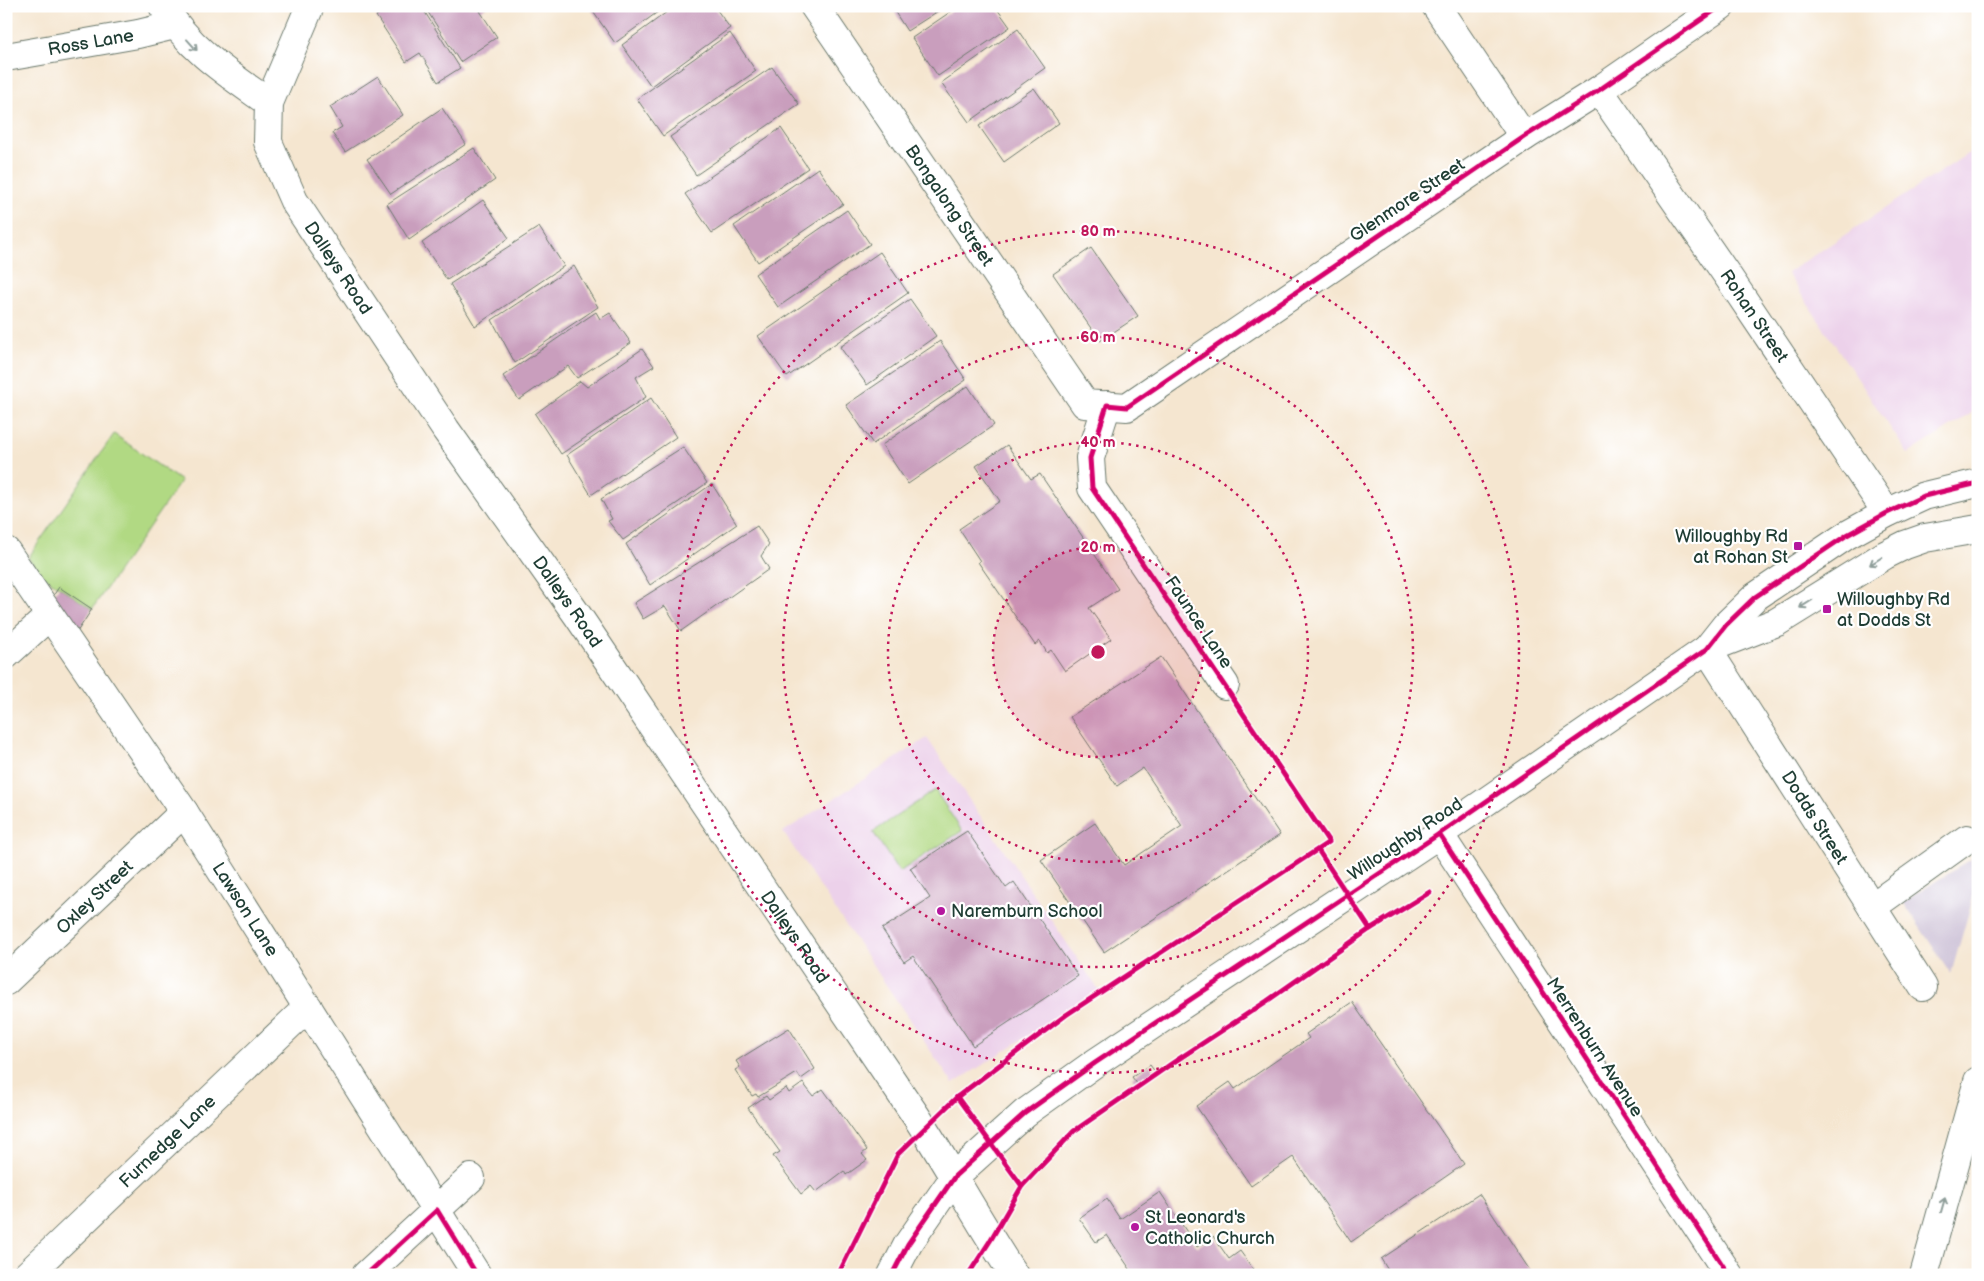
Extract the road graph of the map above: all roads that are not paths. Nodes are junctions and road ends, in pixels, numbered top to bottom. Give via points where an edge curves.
1 (310, 6) edge
2 (814, 6) edge
3 (1436, 6) edge
4 (1721, 6) edge
5 (169, 16) edge
6 (6, 57) edge
7 (1599, 90) junction
8 (269, 103) junction
9 (1524, 136) junction
10 (1096, 405) junction
11 (1978, 483) edge
12 (1886, 513) junction
13 (1977, 530) edge
14 (1905, 545) junction
15 (6, 551) edge
16 (48, 616) junction
17 (1707, 649) junction
18 (6, 655) edge
19 (1225, 685) dead end
20 (184, 812) junction
21 (1439, 834) junction
22 (1968, 839) dead end
23 (1872, 907) junction
24 (6, 981) edge
25 (1923, 987) dead end
26 (308, 1006) junction
27 (1978, 1082) edge
28 (955, 1176) junction
29 (471, 1178) dead end
30 (437, 1210) junction
31 (27, 1275) edge
32 (366, 1275) edge
33 (477, 1275) edge
34 (892, 1275) edge
35 (1014, 1275) edge
36 (1729, 1275) edge
37 (1924, 1275) edge

1 - 8 main road, Dalleys Road
2 - 10 main road, Bongalong Street
3 - 9 main road
4 - 7 main road, Glenmore Street
5 - 6 main road, Ross Lane via 138,34
5 -> 8 main road via 198,51
7 - 9 main road, Glenmore Street
7 - 12 main road, Rohan Street
8 - 28 main road, Dalleys Road via 268,142 294,201 446,430 578,616
9 - 10 main road, Glenmore Street via 1127,407
10 - 19 main road, Faunce Lane via 1090,458 1092,488
11 - 12 main road, Willoughby Road via 1924,496
12 - 14 main road, Rohan Street
12 - 17 main road, Willoughby Road via 1847,535 1755,597
13 - 14 main road, Willoughby Road via 1925,538
14 -> 17 main road, Willoughby Road via 1777,622
15 - 16 main road, Lawson Lane
16 - 18 main road
16 - 20 main road, Lawson Lane
17 - 21 main road, Willoughby Road
17 - 23 main road, Dodds Street
20 - 24 main road, Oxley Street
20 - 26 main road, Lawson Lane
21 - 28 main road, Willoughby Road via 1032,1107
21 - 36 main road, Merrenburn Avenue
22 - 23 main road
23 - 25 main road, Dodds Street
26 - 30 main road, Lawson Lane
26 - 31 main road, Furnedge Lane
37 -> 27 main road
28 - 34 main road, Willoughby Road via 908,1244
28 - 35 main road, Dalleys Road via 990,1241
29 - 30 main road
30 - 32 main road
30 - 33 main road, Lawson Lane

